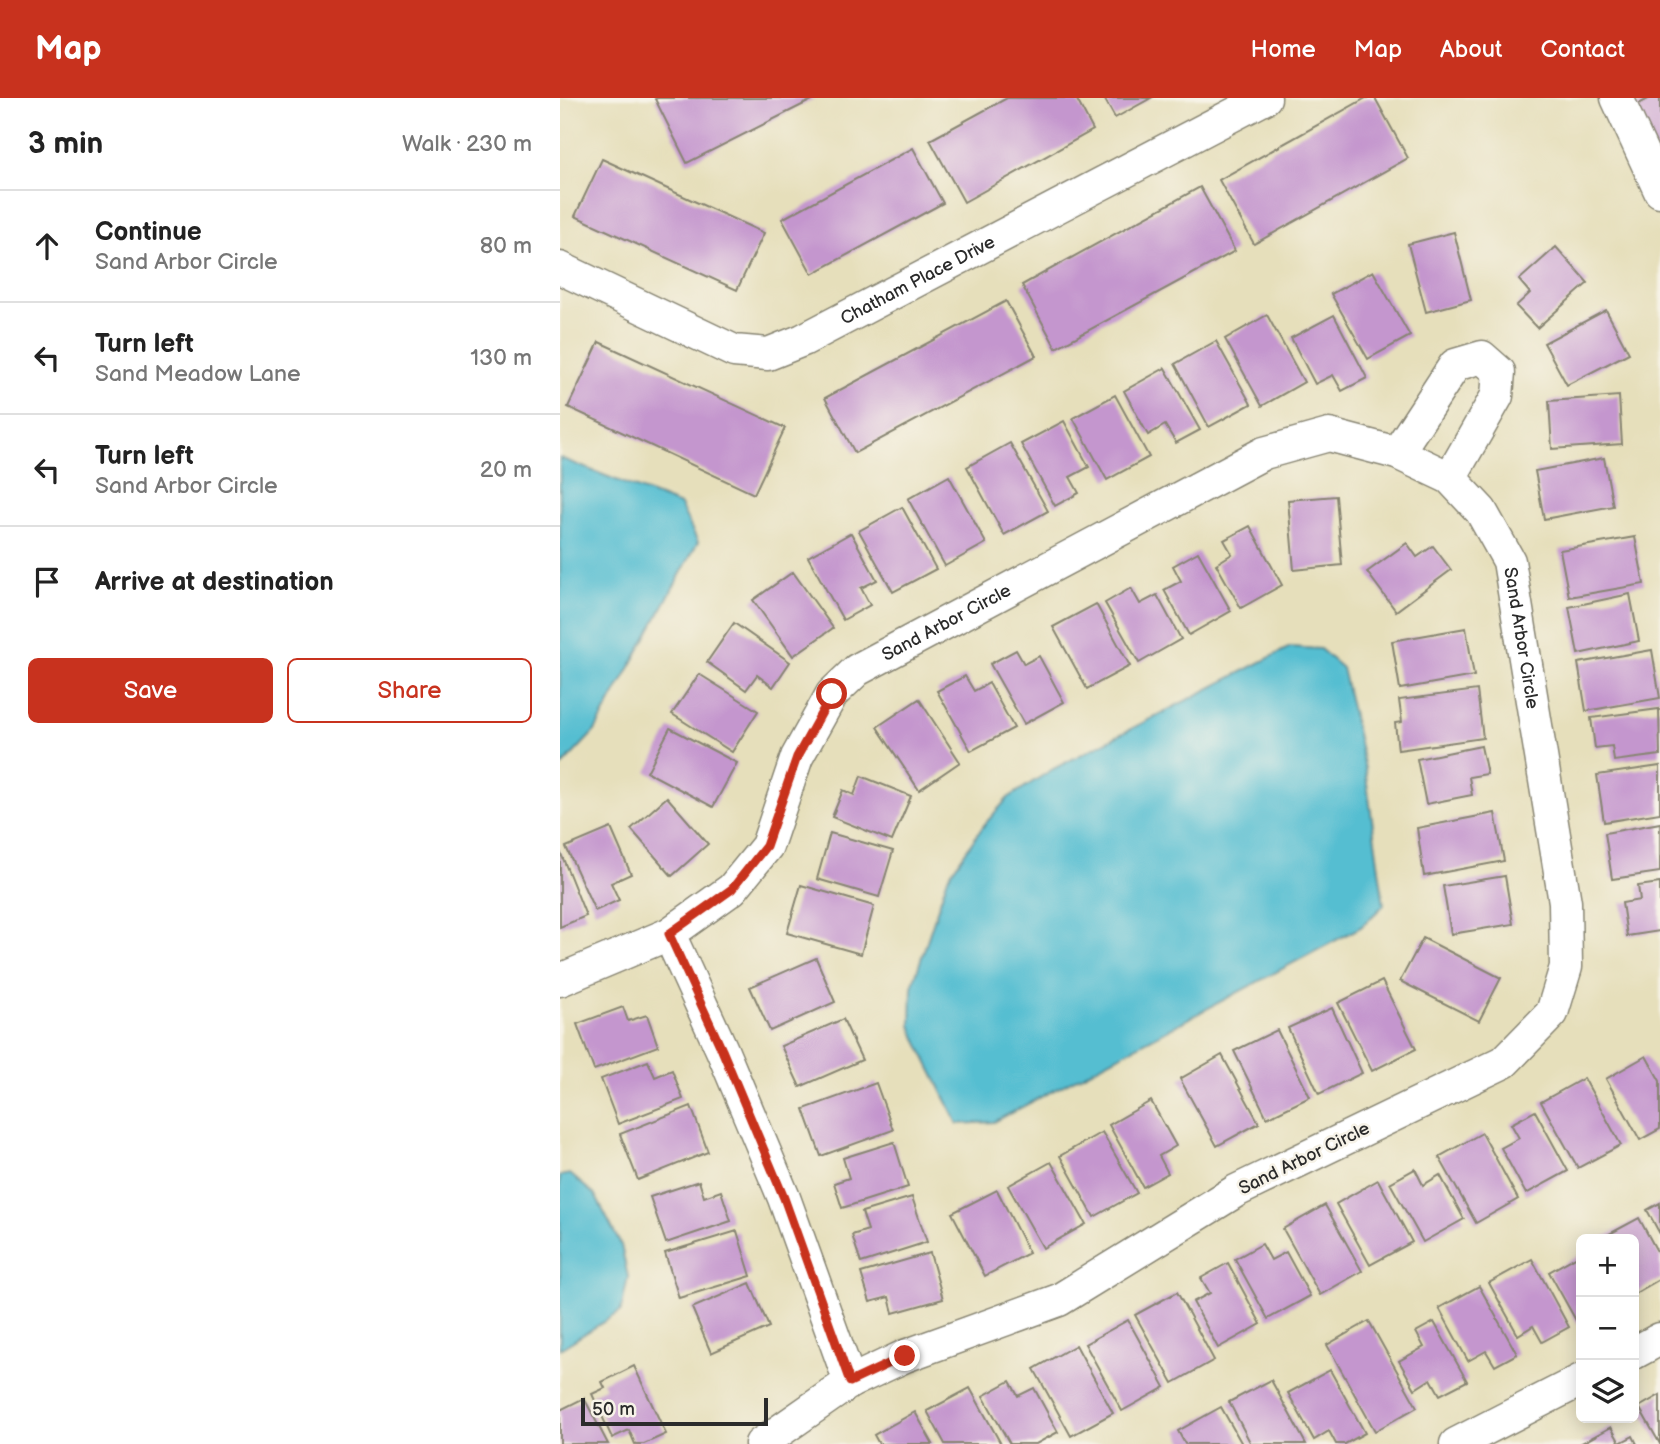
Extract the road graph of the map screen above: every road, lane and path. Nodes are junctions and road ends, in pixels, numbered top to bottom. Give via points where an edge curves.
1 (1265, 98) edge
2 (1617, 98) edge
3 (1660, 191) edge
4 (560, 268) edge
5 (1397, 453) junction
6 (1450, 478) junction
7 (669, 934) junction
8 (560, 980) edge
9 (1660, 1339) edge
10 (1639, 1350) edge
11 (850, 1382) junction
12 (1576, 1383) edge
13 (761, 1444) edge
14 (1456, 1444) edge

1 - 4 street, Chatham Place Drive via 803,340 768,354 734,351
2 - 3 street
5 - 6 street, Sand Arbor Circle
5 - 6 street via 1455,365 1482,357 1499,372 1497,396
5 - 7 street, Sand Arbor Circle via 1329,435 1264,453 857,670 832,694 797,757 766,846 732,889
6 - 11 street, Sand Arbor Circle via 1481,511 1509,561 1565,902 1566,967 1552,1013 1504,1062 1236,1191 1059,1300 905,1356
7 - 8 street, Sand Arbor Circle
7 - 11 street via 784,1198
9 - 10 street
11 - 13 street, Sand Arbor Circle
12 - 14 street

